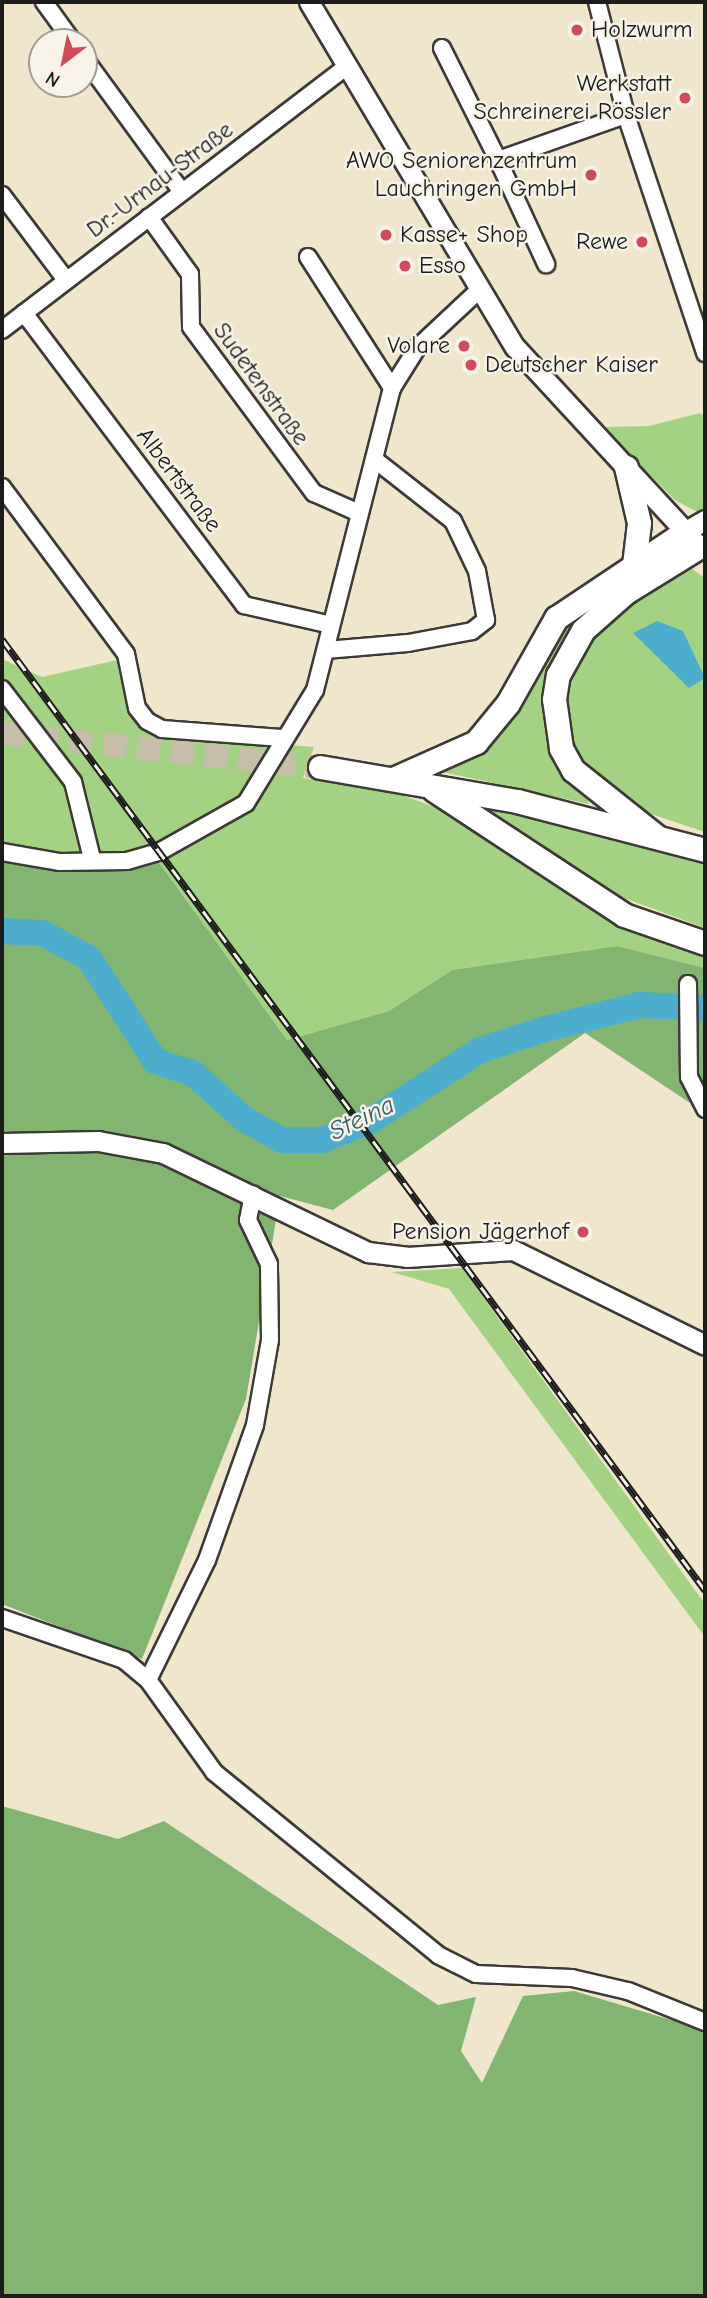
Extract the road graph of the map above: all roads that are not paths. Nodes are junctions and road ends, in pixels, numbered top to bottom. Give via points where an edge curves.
1 (44, 2) edge
2 (309, 2) edge
3 (597, 2) edge
4 (63, 28) edge
5 (442, 48) dead end
6 (346, 67) junction
7 (98, 77) edge
8 (625, 116) junction
9 (498, 160) junction
10 (181, 192) junction
11 (2, 195) edge
12 (149, 217) junction
13 (308, 257) dead end
14 (546, 264) dead end
15 (66, 280) junction
16 (478, 291) junction
17 (24, 313) junction
18 (2, 330) edge
19 (705, 353) edge
20 (392, 388) junction
21 (374, 459) junction
22 (626, 467) junction
23 (2, 487) edge
24 (359, 513) junction
25 (700, 539) edge
26 (634, 565) junction
27 (331, 625) junction
28 (326, 650) junction
29 (2, 689) edge
30 (282, 738) junction
31 (320, 767) tunnel mouth
32 (393, 779) junction
33 (426, 785) junction
34 (656, 836) junction
35 (705, 850) edge
36 (2, 852) edge
37 (92, 859) junction
38 (705, 943) edge
39 (688, 984) dead end
40 (705, 1109) edge
41 (2, 1143) edge
42 (253, 1194) junction
43 (705, 1345) edge
44 (2, 1618) edge
45 (148, 1681) junction
46 (705, 2022) edge

1 - 4 street
2 - 6 main road
3 - 8 street
5 - 9 street
6 - 10 street, Dr.-Urnau-Straße
6 - 16 main road
7 - 10 street
8 - 9 street
8 - 19 street
9 - 14 street
10 - 12 street, Dr.-Urnau-Straße
11 - 15 street
12 - 15 street, Dr.-Urnau-Straße
12 - 24 street, Sudetenstraße via 190,274 191,327 314,494
13 - 20 street
15 - 17 street, Dr.-Urnau-Straße
16 - 20 street via 417,348
16 - 22 main road via 539,377
17 - 18 street, Dr.-Urnau-Straße
17 - 27 street, Albertstraße via 244,605
20 - 21 street
21 - 24 street
21 - 28 street via 453,521 477,572 486,620 472,631 408,643
22 - 25 main road
22 - 26 highway via 639,523
23 - 30 street via 126,654 137,708 147,721 162,729
24 - 27 street
25 - 26 highway
25 - 34 highway via 583,629 558,674 554,699 561,748 573,770
26 - 32 highway via 556,618 498,717 476,742
27 - 28 street
28 - 30 street via 310,705
29 - 37 street via 74,782
30 - 37 street via 264,781 225,819 159,852 127,860
31 - 32 highway
32 - 33 highway
33 - 34 highway
33 - 38 highway via 624,915
34 - 35 highway
36 - 37 street via 60,862
39 - 40 street via 685,1039 689,1077
41 - 42 main road via 98,1142 163,1153
42 - 43 main road via 368,1252 407,1258 501,1249 539,1260
42 - 45 street via 248,1220 269,1264 270,1340 255,1425 207,1560
44 - 45 street via 124,1660
45 - 46 street via 214,1772 438,1955 476,1974 572,1978 628,1991

